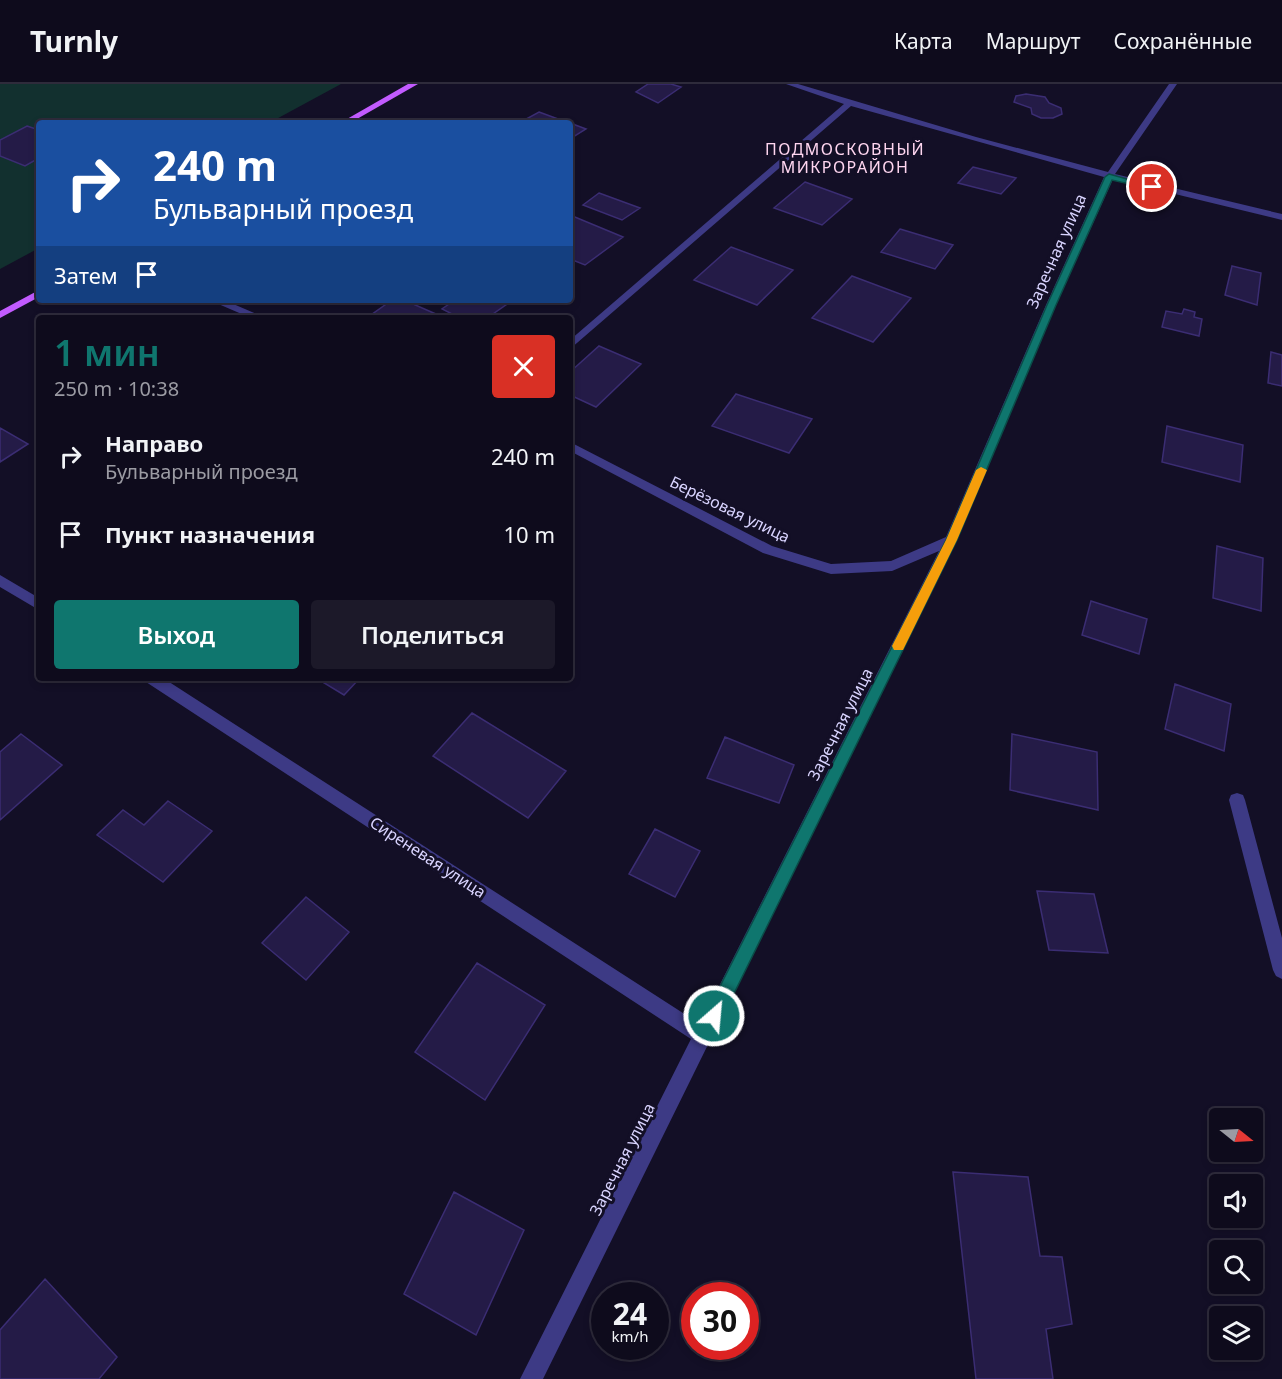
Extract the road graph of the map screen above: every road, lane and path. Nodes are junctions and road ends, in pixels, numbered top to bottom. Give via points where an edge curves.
1 (414, 84) edge
2 (790, 84) edge
3 (1173, 84) edge
4 (849, 104) junction
5 (349, 120) edge
6 (1109, 177) junction
7 (1282, 217) edge
8 (36, 296) edge
9 (222, 303) edge
10 (0, 315) edge
11 (253, 315) edge
12 (573, 343) edge
13 (573, 448) edge
14 (951, 540) junction
15 (0, 580) edge
16 (36, 603) edge
17 (156, 681) edge
18 (1237, 800) dead end
19 (1282, 970) edge
20 (704, 1037) junction
21 (531, 1379) edge

1 - 5 main road
2 - 4 street
3 - 6 street, Заречная улица
4 - 6 street
4 - 12 street
6 - 7 street
6 - 14 street, Заречная улица
8 - 10 main road
9 - 11 street
13 - 14 street, Берёзовая улица via 768,550 831,569 892,566
14 - 20 street, Заречная улица
15 - 16 street
17 - 20 street, Сиреневая улица
18 - 19 street
20 - 21 street, Заречная улица

